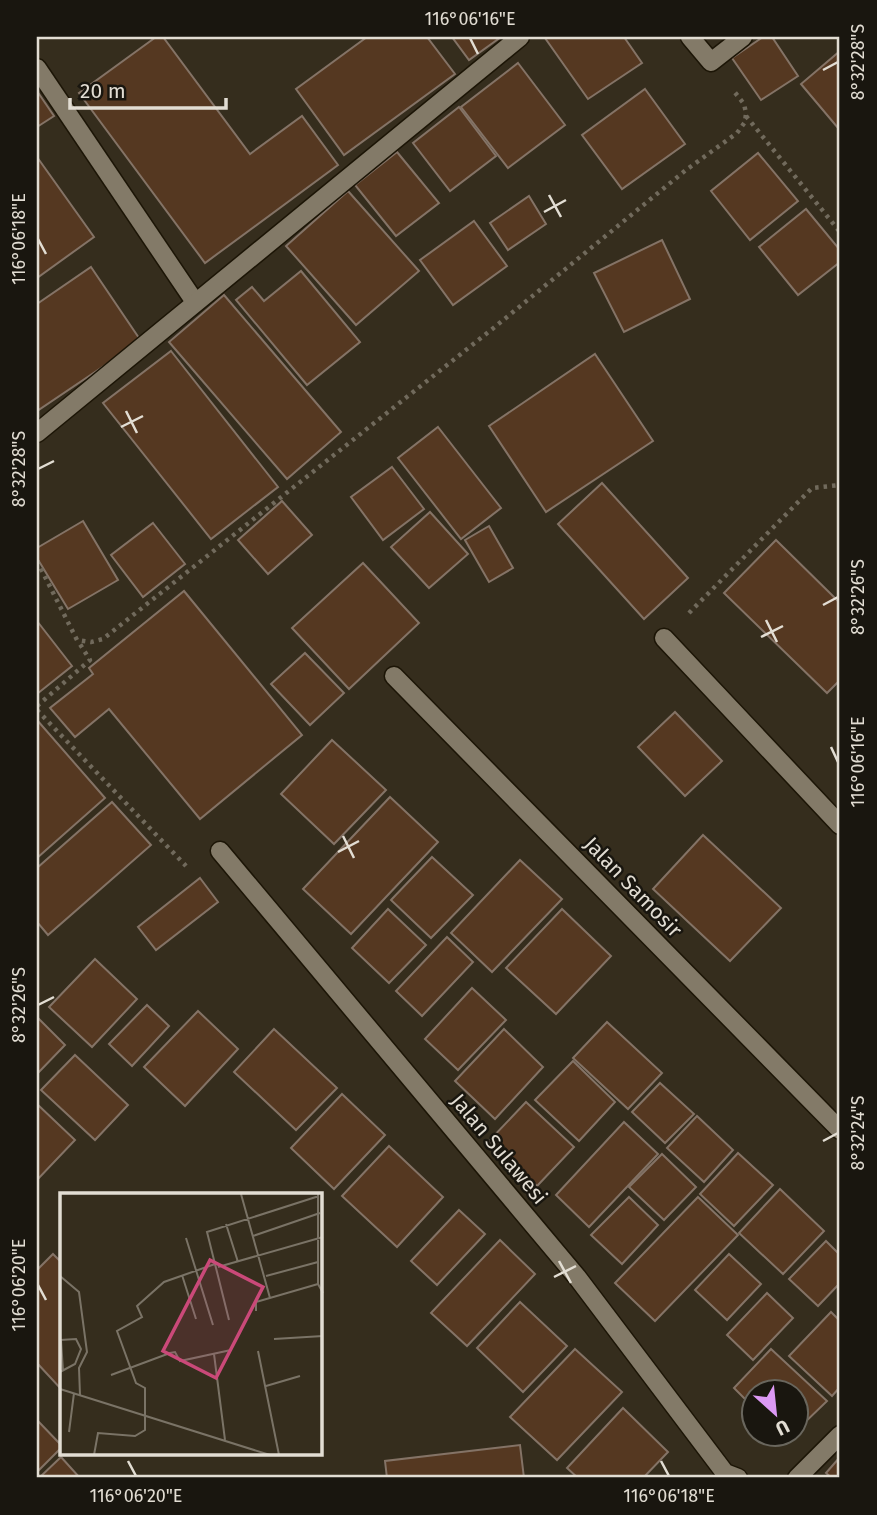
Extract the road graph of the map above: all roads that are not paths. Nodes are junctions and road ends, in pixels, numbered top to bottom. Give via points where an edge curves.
1 (520, 37) edge
2 (690, 37) edge
3 (743, 37) edge
4 (37, 68) edge
5 (195, 302) junction
6 (37, 433) edge
7 (664, 638) road end
8 (394, 676) dead end
9 (840, 825) edge
10 (220, 851) road end
11 (840, 1130) edge
12 (840, 1435) edge
13 (724, 1476) edge
14 (797, 1478) edge

1 - 5 street
2 - 3 street via 710,62
4 - 5 street
5 - 6 street
7 - 9 street
8 - 11 street, Jalan Samosir
10 - 13 street, Jalan Sulawesi via 577,1277
12 - 14 street

